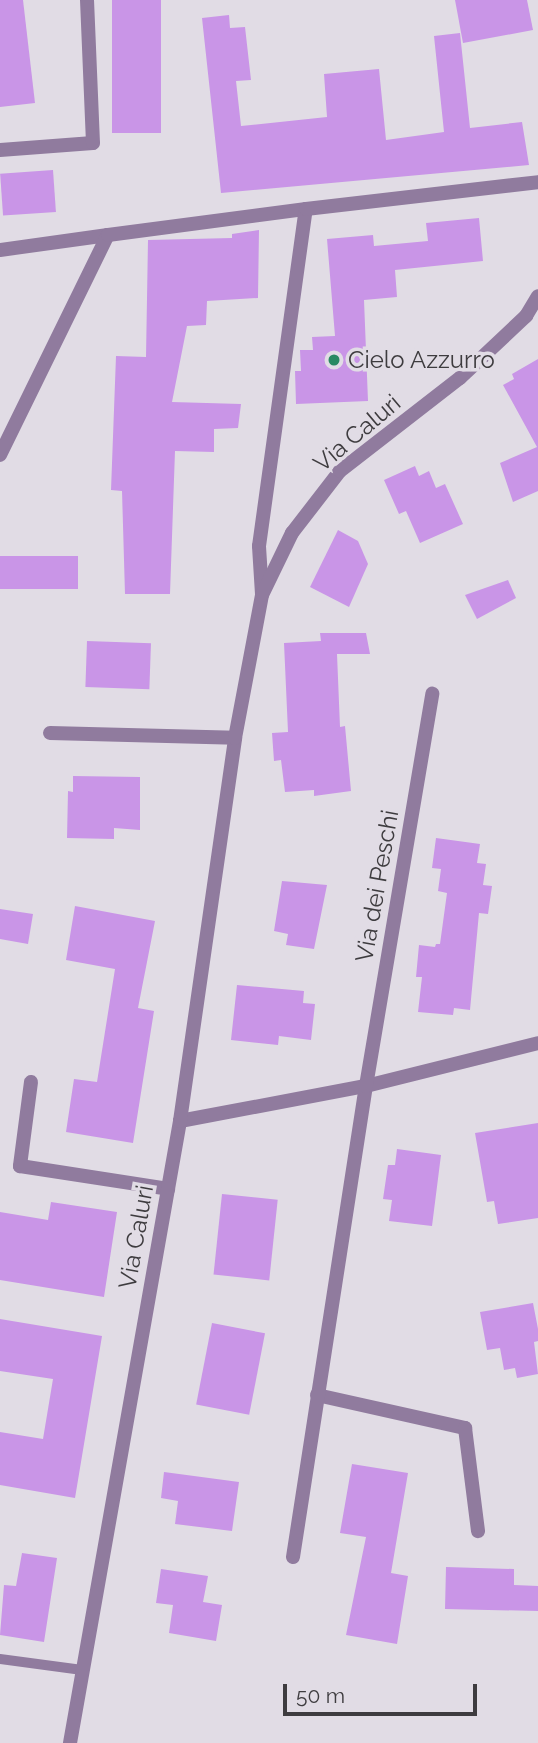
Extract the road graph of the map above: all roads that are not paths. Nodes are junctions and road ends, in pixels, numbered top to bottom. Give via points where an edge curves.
1 (87, 0) edge
2 (0, 150) edge
3 (538, 183) edge
4 (306, 209) junction
5 (108, 235) junction
6 (0, 250) edge
7 (538, 296) edge
8 (0, 454) edge
9 (262, 595) junction
10 (432, 694) dead end
11 (50, 733) dead end
12 (235, 738) junction
13 (538, 1043) edge
14 (31, 1082) dead end
15 (366, 1086) junction
16 (180, 1121) junction
17 (167, 1189) junction
18 (317, 1395) junction
19 (478, 1531) dead end
20 (293, 1557) dead end
21 (0, 1659) edge
22 (82, 1670) junction
23 (70, 1743) edge

1 - 2 street via 93,143
3 - 4 street
4 - 5 street
4 - 9 street, Via Caluri via 259,547
5 - 6 street
5 - 8 street
7 - 9 street, Via Caluri via 526,316 460,378 340,471 292,533
9 - 12 street, Via Caluri
10 - 15 street, Via dei Peschi
11 - 12 street
12 - 16 street, Via Caluri
13 - 15 street
14 - 17 street via 20,1166
15 - 16 street
15 - 18 street, Via dei Peschi
16 - 17 street, Via Caluri
17 - 22 street, Via Caluri
18 - 19 street via 465,1428
18 - 20 street, Via dei Peschi
21 - 22 lane
22 - 23 street, Via Caluri

